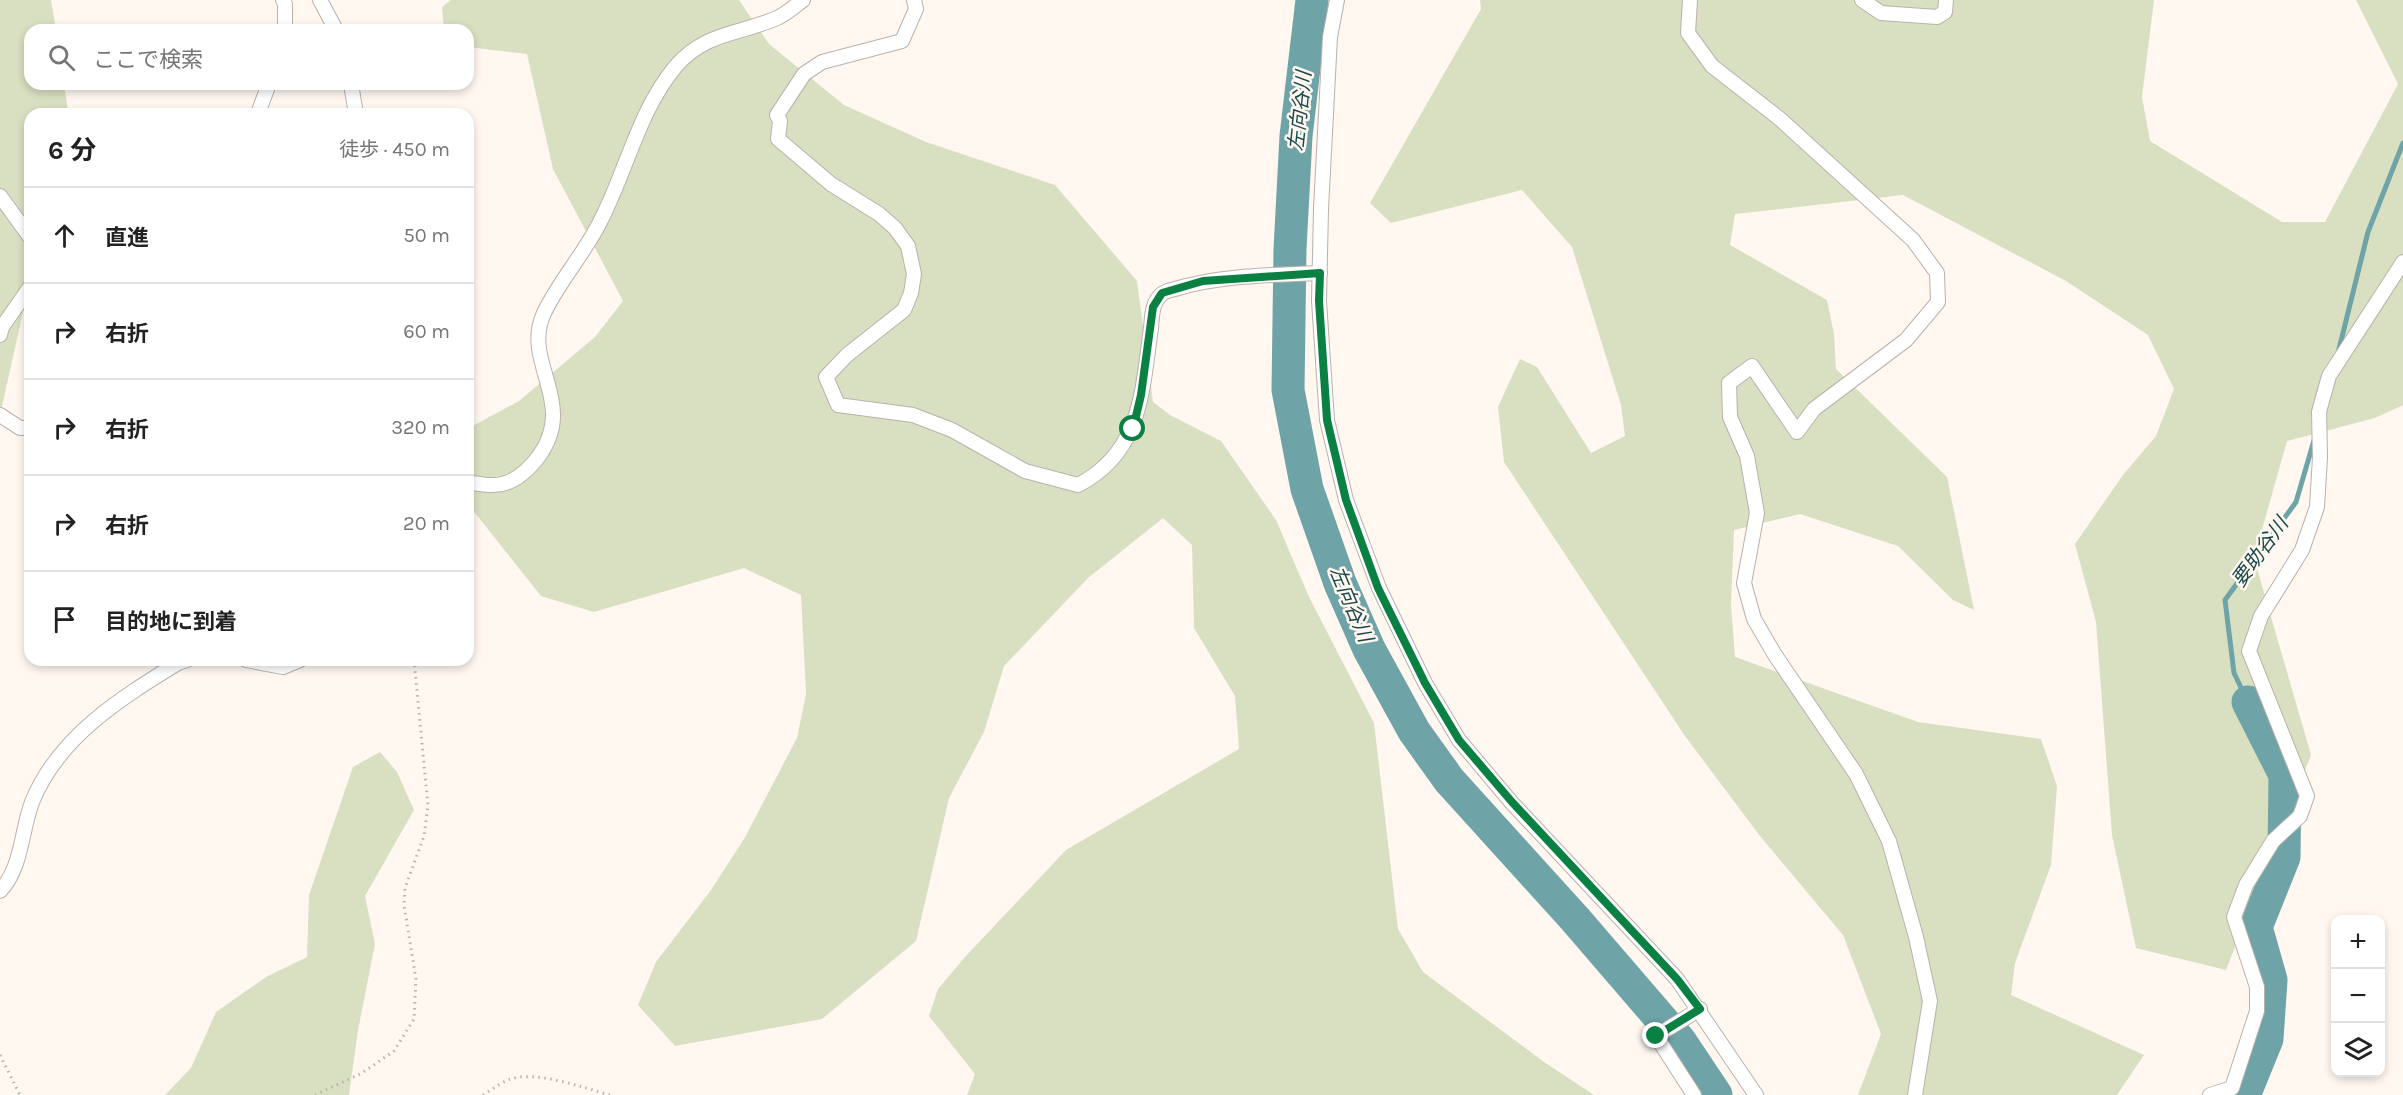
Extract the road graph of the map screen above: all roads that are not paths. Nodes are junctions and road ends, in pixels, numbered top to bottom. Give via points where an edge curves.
1 (283, 0) edge
2 (320, 0) edge
3 (803, 0) edge
4 (914, 0) edge
5 (1337, 0) edge
6 (1690, 0) edge
7 (1862, 0) edge
8 (1946, 0) edge
9 (285, 24) edge
10 (333, 24) edge
11 (267, 90) edge
12 (352, 90) edge
13 (260, 108) edge
14 (355, 108) edge
15 (0, 196) edge
16 (24, 229) edge
17 (2403, 261) edge
18 (1320, 273) junction
19 (24, 296) edge
20 (0, 335) edge
21 (0, 415) edge
22 (24, 428) edge
23 (474, 484) edge
24 (173, 666) edge
25 (0, 891) edge
26 (1700, 1009) junction
27 (1694, 1095) edge
28 (1756, 1095) edge
29 (1915, 1095) edge
30 (2210, 1095) edge

1 - 9 street
2 - 10 street
3 - 23 street via 779,18 708,40 678,64 657,92 601,221 543,314 537,340 554,402 549,443 515,481
4 - 18 street via 916,9 902,41 822,62 804,74 777,115 778,139 831,184 895,228 908,246 914,274 904,310 847,355 826,378 838,405 913,415 952,430 1025,471 1078,485 1095,476 1119,452 1133,429 1153,307 1162,293 1203,281
5 - 18 street via 1330,48
6 - 29 street via 1688,33 1712,66 1780,118 1912,240 1937,273 1938,302 1906,340 1814,410 1797,432 1752,366 1730,383 1730,417 1747,456 1757,513 1744,583 1754,619 1856,774 1889,841 1916,937 1930,1001
7 - 8 street via 1881,13 1937,17 1945,12
11 - 13 street
12 - 14 street
15 - 16 street
17 - 30 street via 2329,376 2319,412 2317,507 2302,550 2261,616 2249,651 2307,796 2300,816 2273,841 2246,885 2234,917 2257,987 2257,1011 2232,1088
18 - 26 street via 1327,420 1346,500 1378,588 1425,683 1459,740
19 - 20 street
21 - 22 street
24 - 25 street via 122,697 71,741 48,771 32,803 11,879
26 - 27 street via 1656,1036
26 - 28 street

